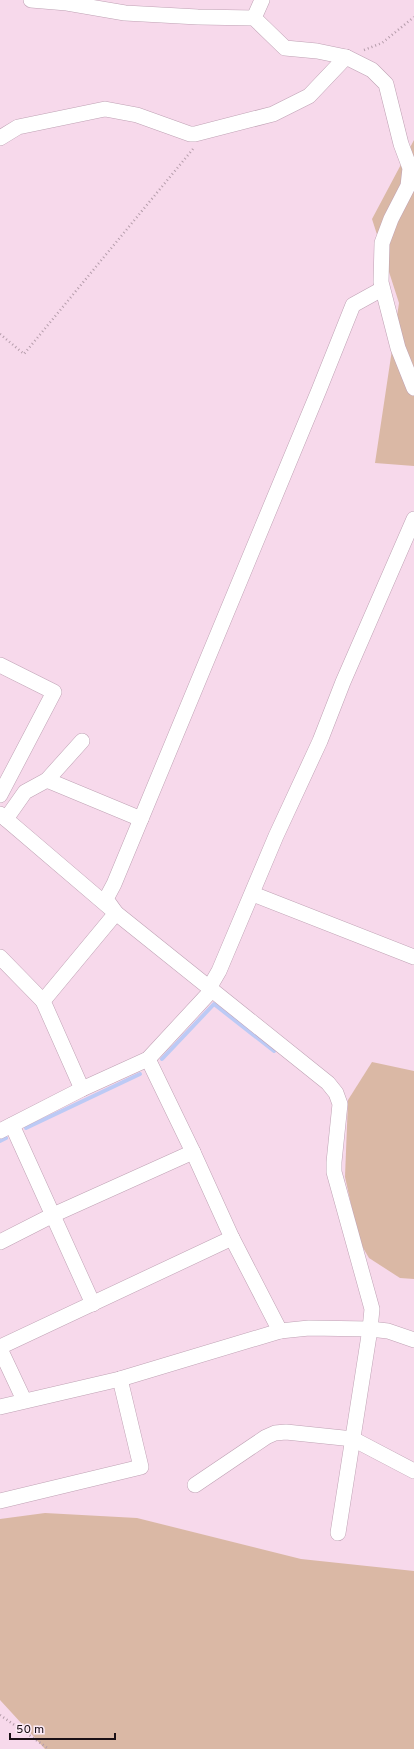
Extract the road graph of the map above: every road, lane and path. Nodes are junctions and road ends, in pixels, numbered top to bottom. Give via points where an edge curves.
1 (31, 0) edge
2 (262, 0) edge
3 (254, 18) junction
4 (414, 18) edge
5 (346, 57) junction
6 (206, 133) junction
7 (0, 138) edge
8 (382, 289) junction
9 (0, 334) edge
10 (414, 388) edge
11 (414, 519) edge
12 (0, 665) edge
13 (82, 741) dead end
14 (47, 780) junction
15 (0, 795) edge
16 (3, 816) edge
17 (141, 819) junction
18 (253, 894) junction
19 (116, 913) junction
20 (0, 957) edge
21 (414, 957) edge
22 (211, 991) junction
23 (43, 1001) junction
24 (148, 1059) junction
25 (82, 1089) junction
26 (6, 1128) edge
27 (193, 1152) junction
28 (53, 1215) junction
29 (232, 1238) junction
30 (0, 1242) edge
31 (93, 1304) junction
32 (370, 1329) junction
33 (280, 1331) junction
34 (414, 1340) edge
35 (0, 1348) edge
36 (120, 1379) junction
37 (24, 1400) junction
38 (0, 1407) edge
39 (353, 1439) junction
40 (414, 1471) edge
41 (195, 1485) dead end
42 (0, 1501) edge
43 (338, 1533) dead end
44 (0, 1715) edge
45 (49, 1749) edge

1 - 3 street via 125,13
2 - 3 street
3 - 5 street via 285,48
4 - 5 path via 382,43
5 - 6 street via 309,96 301,101 273,114
5 - 8 street via 372,70 386,84 401,144 410,168 408,186 382,243
6 - 7 street via 190,134 137,115 105,109 18,127
6 - 9 path via 24,354
8 - 10 street via 398,348
8 - 17 street via 353,304
11 - 18 street
12 - 15 street via 54,692
13 - 14 street
14 - 16 street via 25,792
14 - 17 street
16 - 19 street
17 - 19 street via 106,899
18 - 21 street
18 - 22 street via 219,972 212,982
19 - 22 street
19 - 23 street
20 - 23 street
22 - 24 street
22 - 32 street via 328,1083 336,1093 340,1104 334,1172 372,1309
23 - 25 street
24 - 25 street
24 - 27 street
25 - 26 street
26 - 28 street
27 - 28 street
27 - 29 street
28 - 30 street
28 - 31 street
29 - 31 street
29 - 33 street
31 - 35 street
32 - 33 street via 309,1328
32 - 34 street
32 - 39 street
33 - 36 street
35 - 37 street
36 - 37 street
36 - 42 street via 141,1467
37 - 38 street
39 - 40 street
39 - 41 street via 276,1433
39 - 43 street
44 - 45 path

